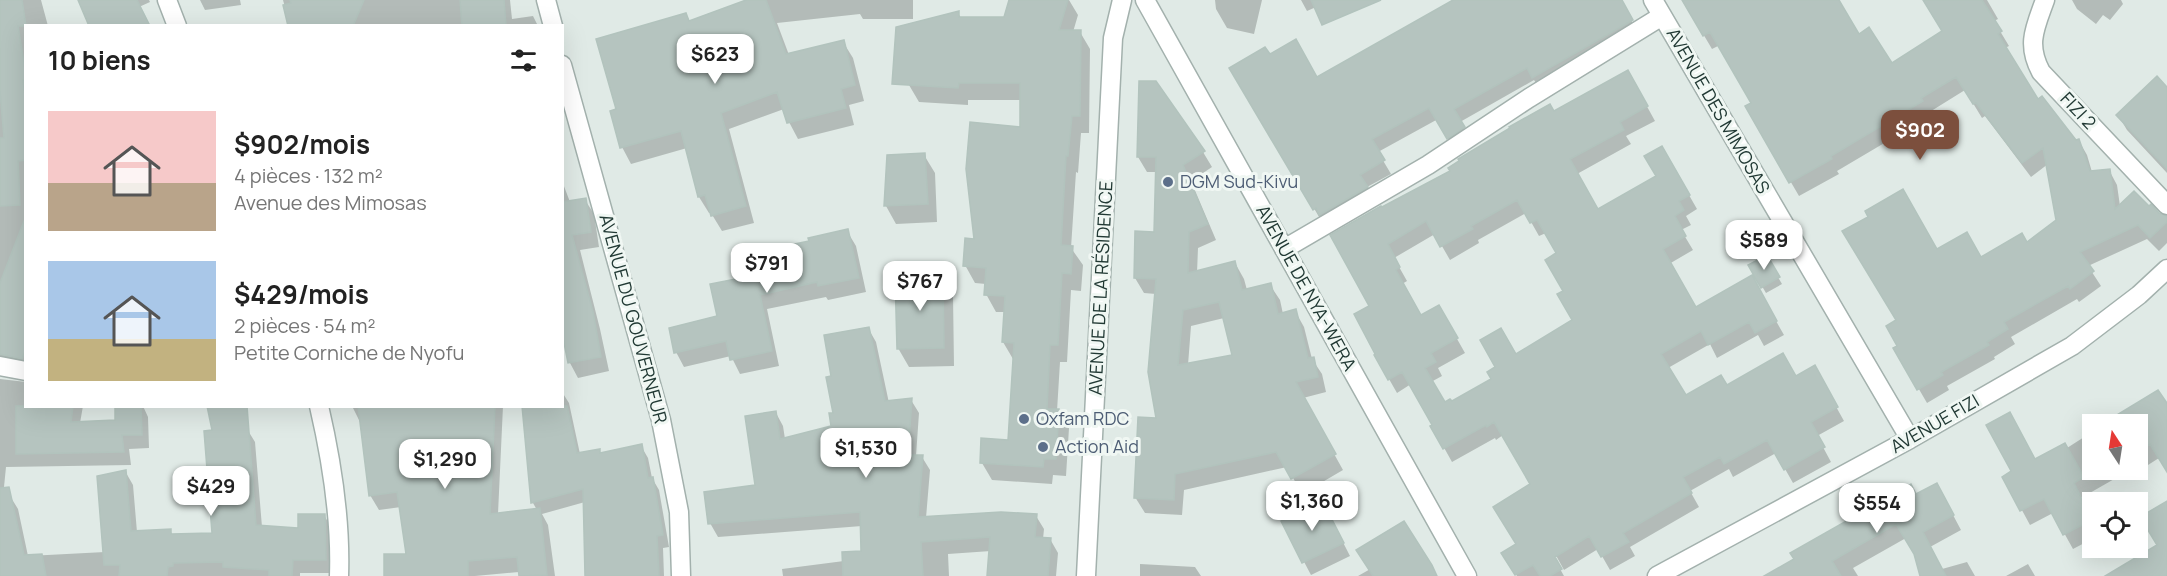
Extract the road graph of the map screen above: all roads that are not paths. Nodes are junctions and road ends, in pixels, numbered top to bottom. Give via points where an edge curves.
1 (167, 0) edge
2 (546, 0) edge
3 (1122, 0) edge
4 (1144, 0) edge
5 (1653, 0) edge
6 (2045, 0) edge
7 (1662, 16) junction
8 (176, 24) edge
9 (552, 24) edge
10 (564, 72) edge
11 (2167, 205) edge
12 (1284, 249) junction
13 (2167, 269) edge
14 (0, 366) edge
15 (24, 371) edge
16 (320, 408) edge
17 (1911, 439) junction
18 (339, 576) edge
19 (681, 576) edge
20 (1086, 576) edge
21 (1467, 576) edge
22 (1658, 576) edge

1 - 8 street
2 - 9 street
3 - 20 street, AVENUE DE LA RÉSIDENCE via 1113,38
4 - 12 street, AVENUE DE NYA-WERA
5 - 7 street, AVENUE DES MIMOSAS
6 - 11 street, FIZI 2 via 2033,33 2033,57 2041,72
7 - 12 street via 1428,165
7 - 17 street, AVENUE DES MIMOSAS
10 - 19 street, AVENUE DU GOUVERNEUR via 661,420 679,512
12 - 21 street, AVENUE DE NYA-WERA
13 - 17 street, AVENUE FIZI via 2072,346
14 - 15 street
16 - 18 street via 330,450 340,542
17 - 22 street, AVENUE FIZI

